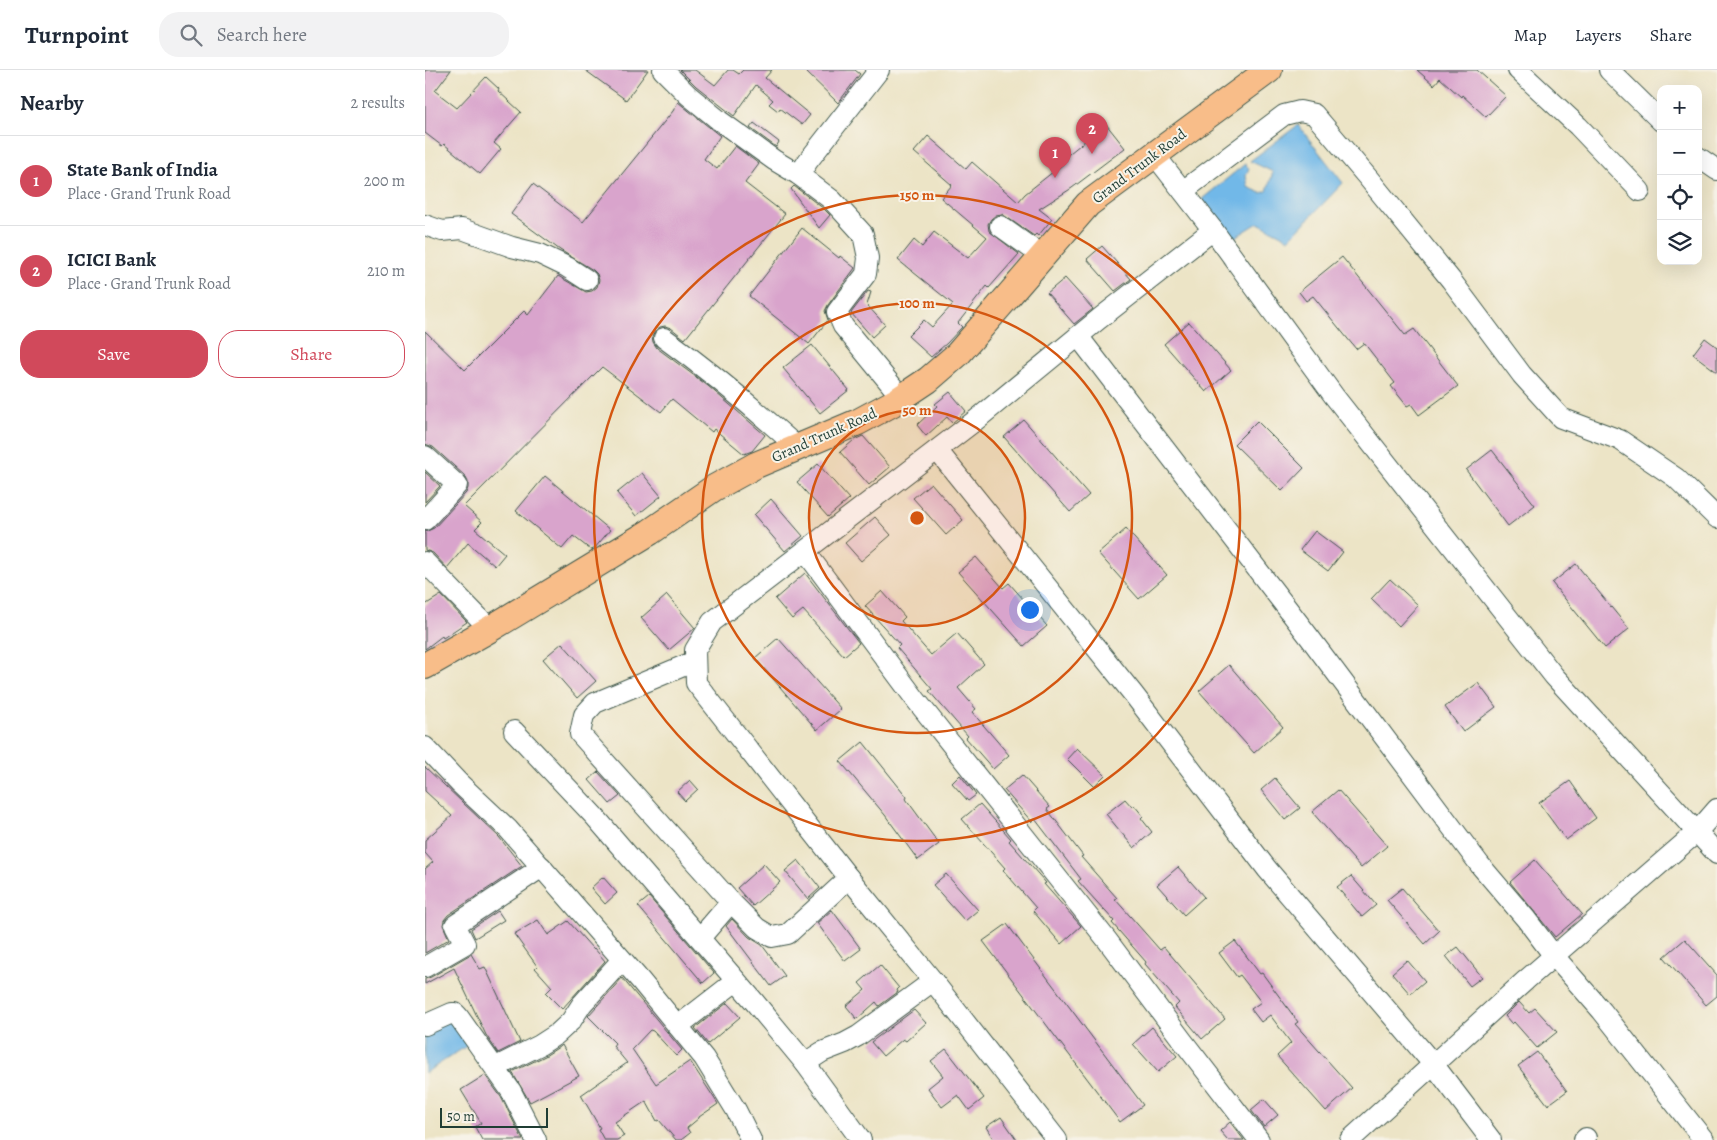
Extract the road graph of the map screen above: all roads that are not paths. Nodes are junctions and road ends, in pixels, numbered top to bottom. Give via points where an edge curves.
1 (663, 70) edge
2 (879, 70) edge
3 (1269, 70) edge
4 (1519, 70) edge
5 (1609, 70) edge
6 (1657, 117) edge
7 (1154, 154) junction
8 (1702, 160) edge
9 (1717, 170) edge
10 (799, 175) junction
11 (1183, 191) junction
12 (1640, 191) dead end
13 (425, 225) edge
14 (1000, 226) dead end
15 (1213, 230) junction
16 (1042, 256) junction
17 (587, 280) dead end
18 (1078, 336) junction
19 (664, 338) dead end
20 (902, 398) junction
21 (797, 447) junction
22 (937, 450) junction
23 (425, 456) edge
24 (1714, 508) edge
25 (425, 520) edge
26 (805, 551) junction
27 (425, 562) edge
28 (490, 630) junction
29 (695, 661) junction
30 (425, 666) edge
31 (514, 731) dead end
32 (425, 747) edge
33 (1717, 809) edge
34 (1697, 832) junction
35 (1717, 854) edge
36 (542, 867) junction
37 (849, 878) junction
38 (731, 902) junction
39 (699, 938) junction
40 (1554, 956) junction
41 (621, 961) junction
42 (425, 966) edge
43 (736, 980) junction
44 (933, 981) junction
45 (425, 1025) edge
46 (678, 1026) junction
47 (805, 1063) junction
48 (1434, 1064) junction
49 (496, 1067) junction
50 (536, 1140) edge
51 (751, 1140) edge
52 (861, 1140) edge
53 (1057, 1140) edge
54 (1259, 1140) edge
55 (1350, 1140) edge
56 (1491, 1140) edge
57 (1704, 1140) edge

1 - 10 street via 720,121
2 - 10 street
3 - 7 main road, Grand Trunk Road
4 - 12 street
5 - 6 street
7 - 11 street
7 - 16 main road, Grand Trunk Road via 1088,204
8 - 9 street
10 - 20 street via 832,200 863,234 868,258 867,274 837,312 843,326
11 - 15 street
11 - 24 street via 1284,116 1300,111 1314,114 1444,272 1522,375 1561,418 1620,440
13 - 17 street via 442,231 462,229 540,254
14 - 16 street
15 - 18 street
15 - 34 street via 1335,396 1554,676
16 - 20 main road, Grand Trunk Road via 957,354 929,380
18 - 22 street
18 - 40 street via 1480,865
19 - 21 street
20 - 21 main road, Grand Trunk Road via 858,422
21 - 28 main road, Grand Trunk Road via 714,488 650,532
22 - 26 street
22 - 48 street via 1267,869
23 - 25 street via 457,485
26 - 29 street via 713,622 695,650
26 - 54 street via 916,700 1107,940
27 - 28 street
28 - 30 main road, Grand Trunk Road
29 - 37 street via 696,683
29 - 38 street via 595,703 584,715 580,734
31 - 39 street via 596,818
32 - 36 street
33 - 34 street
34 - 35 street
34 - 40 street
36 - 41 street
36 - 42 street via 455,925 465,944
37 - 38 street via 788,934 772,937 757,928
37 - 44 street
38 - 39 street
39 - 43 street
40 - 48 street
40 - 57 street via 1603,1011
41 - 46 street
41 - 49 street via 557,1034
43 - 46 street
43 - 47 street
44 - 47 street via 858,1036 821,1052
44 - 53 street
45 - 49 street via 455,1013
46 - 51 street via 704,1058
47 - 52 street
48 - 55 street
48 - 56 street
49 - 50 street

